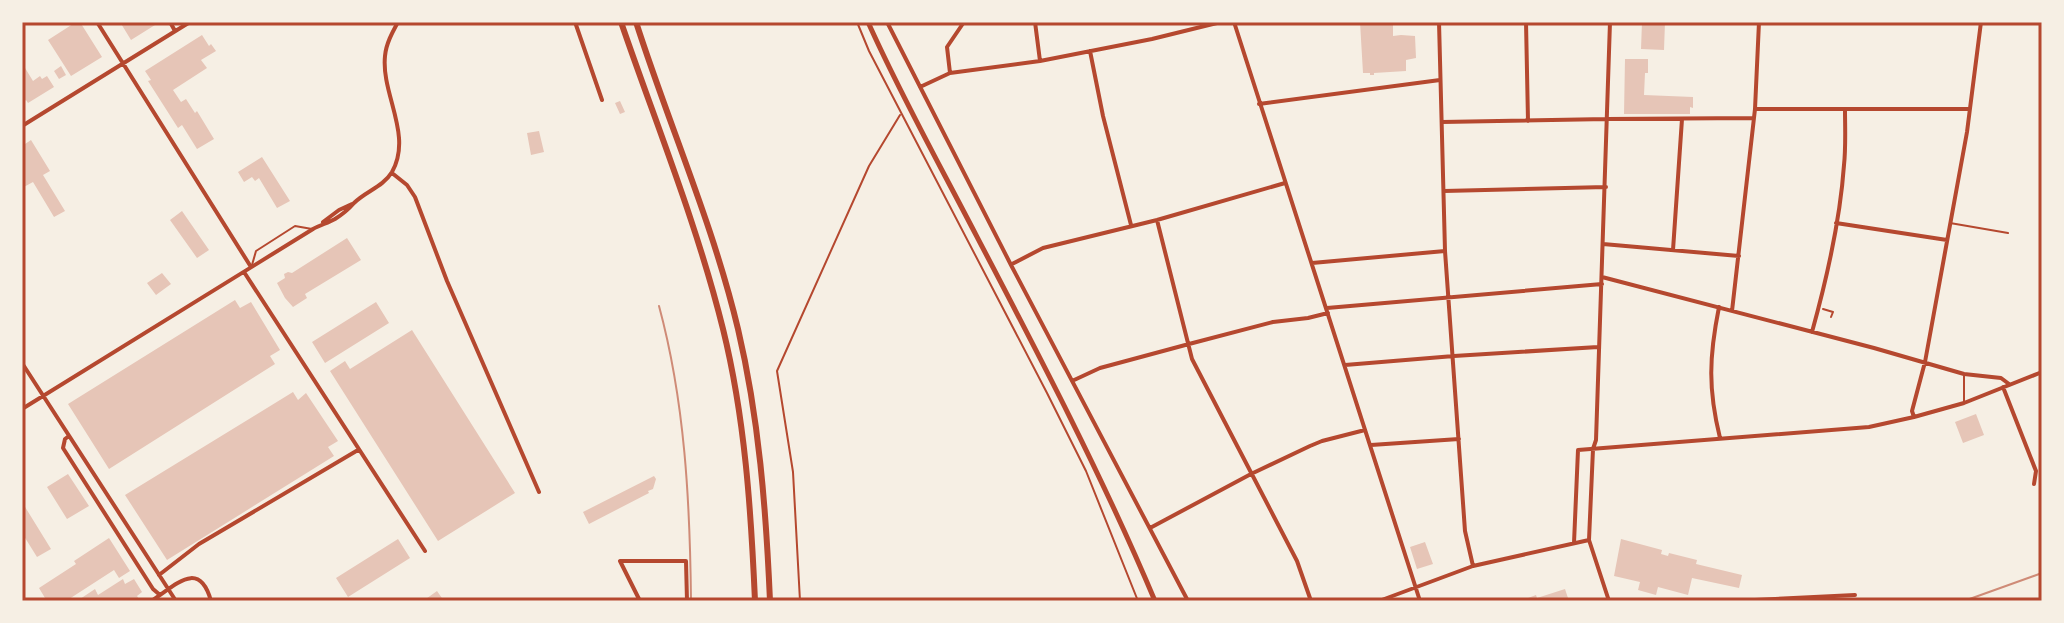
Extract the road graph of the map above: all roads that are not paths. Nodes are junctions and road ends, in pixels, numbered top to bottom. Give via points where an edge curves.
1 (97, 22) edge
2 (170, 22) edge
3 (190, 22) edge
4 (398, 22) edge
5 (575, 22) edge
6 (621, 22) edge
7 (636, 22) edge
8 (868, 22) edge
9 (887, 22) edge
10 (964, 22) edge
11 (1035, 22) edge
12 (1221, 22) edge
13 (1234, 22) edge
14 (1439, 22) edge
15 (1526, 22) edge
16 (1610, 22) edge
17 (1759, 22) edge
18 (1981, 22) edge
19 (175, 31) junction
20 (1090, 51) junction
21 (1040, 61) junction
22 (123, 63) junction
23 (950, 73) junction
24 (1440, 80) junction
25 (920, 87) junction
26 (602, 100) dead end
27 (1259, 104) junction
28 (1755, 109) junction
29 (1845, 109) junction
30 (1970, 109) junction
31 (1754, 118) junction
32 (1607, 119) junction
33 (1682, 119) junction
34 (1528, 121) junction
35 (1442, 122) junction
36 (22, 126) edge
37 (392, 172) junction
38 (1285, 183) junction
39 (1606, 187) junction
40 (1444, 191) junction
41 (1157, 220) junction
42 (1836, 223) junction
43 (1950, 223) junction
44 (1131, 225) junction
45 (313, 229) junction
46 (2008, 233) dead end
47 (1947, 240) junction
48 (1603, 244) junction
49 (1673, 250) junction
50 (1445, 251) junction
51 (1739, 256) junction
52 (1312, 263) junction
53 (1011, 265) junction
54 (251, 267) junction
55 (244, 272) junction
56 (1602, 277) junction
57 (1602, 284) junction
58 (1449, 298) junction
59 (1719, 307) junction
60 (1328, 311) junction
61 (1732, 311) junction
62 (1812, 332) junction
63 (1189, 344) junction
64 (1599, 347) junction
65 (1454, 356) junction
66 (1925, 362) junction
67 (22, 363) edge
68 (1345, 365) junction
69 (2042, 372) edge
70 (1964, 374) junction
71 (1072, 381) junction
72 (2010, 384) junction
73 (2003, 387) junction
74 (43, 396) junction
75 (1964, 403) junction
76 (22, 409) edge
77 (1914, 417) junction
78 (1366, 430) junction
79 (69, 436) junction
80 (1720, 438) junction
81 (1459, 439) junction
82 (1371, 445) junction
83 (1593, 449) junction
84 (358, 450) junction
85 (1251, 474) junction
86 (2034, 484) dead end
87 (539, 492) dead end
88 (1150, 528) junction
89 (1589, 540) junction
90 (1574, 543) junction
91 (425, 551) dead end
92 (1473, 566) junction
93 (159, 575) junction
94 (1415, 587) junction
95 (169, 589) junction
96 (160, 595) junction
97 (1855, 595) dead end
98 (151, 601) edge
99 (176, 601) edge
100 (211, 601) edge
101 (640, 601) edge
102 (687, 601) edge
103 (755, 601) edge
104 (770, 601) edge
105 (1155, 601) edge
106 (1188, 601) edge
107 (1311, 601) edge
108 (1379, 601) edge
109 (1420, 601) edge
110 (1609, 601) edge
111 (1735, 601) edge

1 - 22 street
2 - 19 street
3 - 19 street
4 - 37 street via 385,56 399,135
5 - 26 street
6 - 103 highway via 724,330 746,458
7 - 104 highway via 737,327 760,455
8 - 105 street via 1058,392
9 - 25 street
10 - 23 street via 947,47
11 - 21 street
12 - 20 street
13 - 27 street
14 - 24 street
15 - 34 street
16 - 32 street
17 - 28 street
18 - 30 street
19 - 22 street
20 - 21 street
20 - 44 street
21 - 23 street
22 - 36 street
22 - 54 street
23 - 25 street
24 - 27 street
24 - 35 street
25 - 53 street
27 - 38 street
28 - 29 street
28 - 31 street
29 - 30 street
29 - 42 street
30 - 43 street
31 - 33 street
31 - 51 street
32 - 33 street
32 - 34 street
32 - 39 street
33 - 49 street
34 - 35 street
35 - 40 street
37 - 45 street
37 - 87 street via 415,197
38 - 41 street
38 - 52 street
39 - 40 street
39 - 48 street
40 - 50 street
41 - 44 street
41 - 63 street
42 - 47 street
42 - 62 street
43 - 46 lane
43 - 47 street
44 - 53 street via 1043,248
45 - 54 street
45 - 54 lane via 295,226 256,251
47 - 66 street
48 - 49 street
48 - 56 street
49 - 51 street
50 - 52 street
50 - 58 street
51 - 61 street
52 - 60 street
53 - 71 street
54 - 55 street
55 - 74 street
55 - 84 street
56 - 57 street
56 - 59 street
57 - 58 street
57 - 64 street
58 - 60 street
58 - 65 street
59 - 61 street
59 - 80 street via 1710,374
60 - 63 street
60 - 68 street
61 - 62 street
62 - 66 street
63 - 71 street
63 - 85 street via 1197,371
64 - 65 street
64 - 83 street
65 - 68 street
65 - 81 street
66 - 70 street
66 - 77 street
67 - 74 street
68 - 78 street
69 - 72 street
70 - 72 street
70 - 75 lane
71 - 88 street
72 - 73 street
73 - 75 street
73 - 86 street via 2036,471
74 - 76 street
74 - 79 street
75 - 77 street
77 - 80 street via 1825,432
78 - 82 street
78 - 85 street via 1322,441
79 - 93 street
79 - 96 street via 63,448
80 - 83 street
81 - 82 street
81 - 92 street via 1465,531
82 - 94 street
83 - 89 street
83 - 90 street via 1578,450
84 - 91 street
84 - 93 street via 199,544
85 - 88 street
85 - 107 street via 1297,561
88 - 106 street
89 - 90 street
89 - 110 street
90 - 92 street
92 - 94 street
93 - 95 street
94 - 108 street
94 - 109 street
95 - 96 street
95 - 99 street
95 - 100 street via 193,577 207,587
96 - 98 street
97 - 111 street
101 - 102 street via 620,561 686,561

